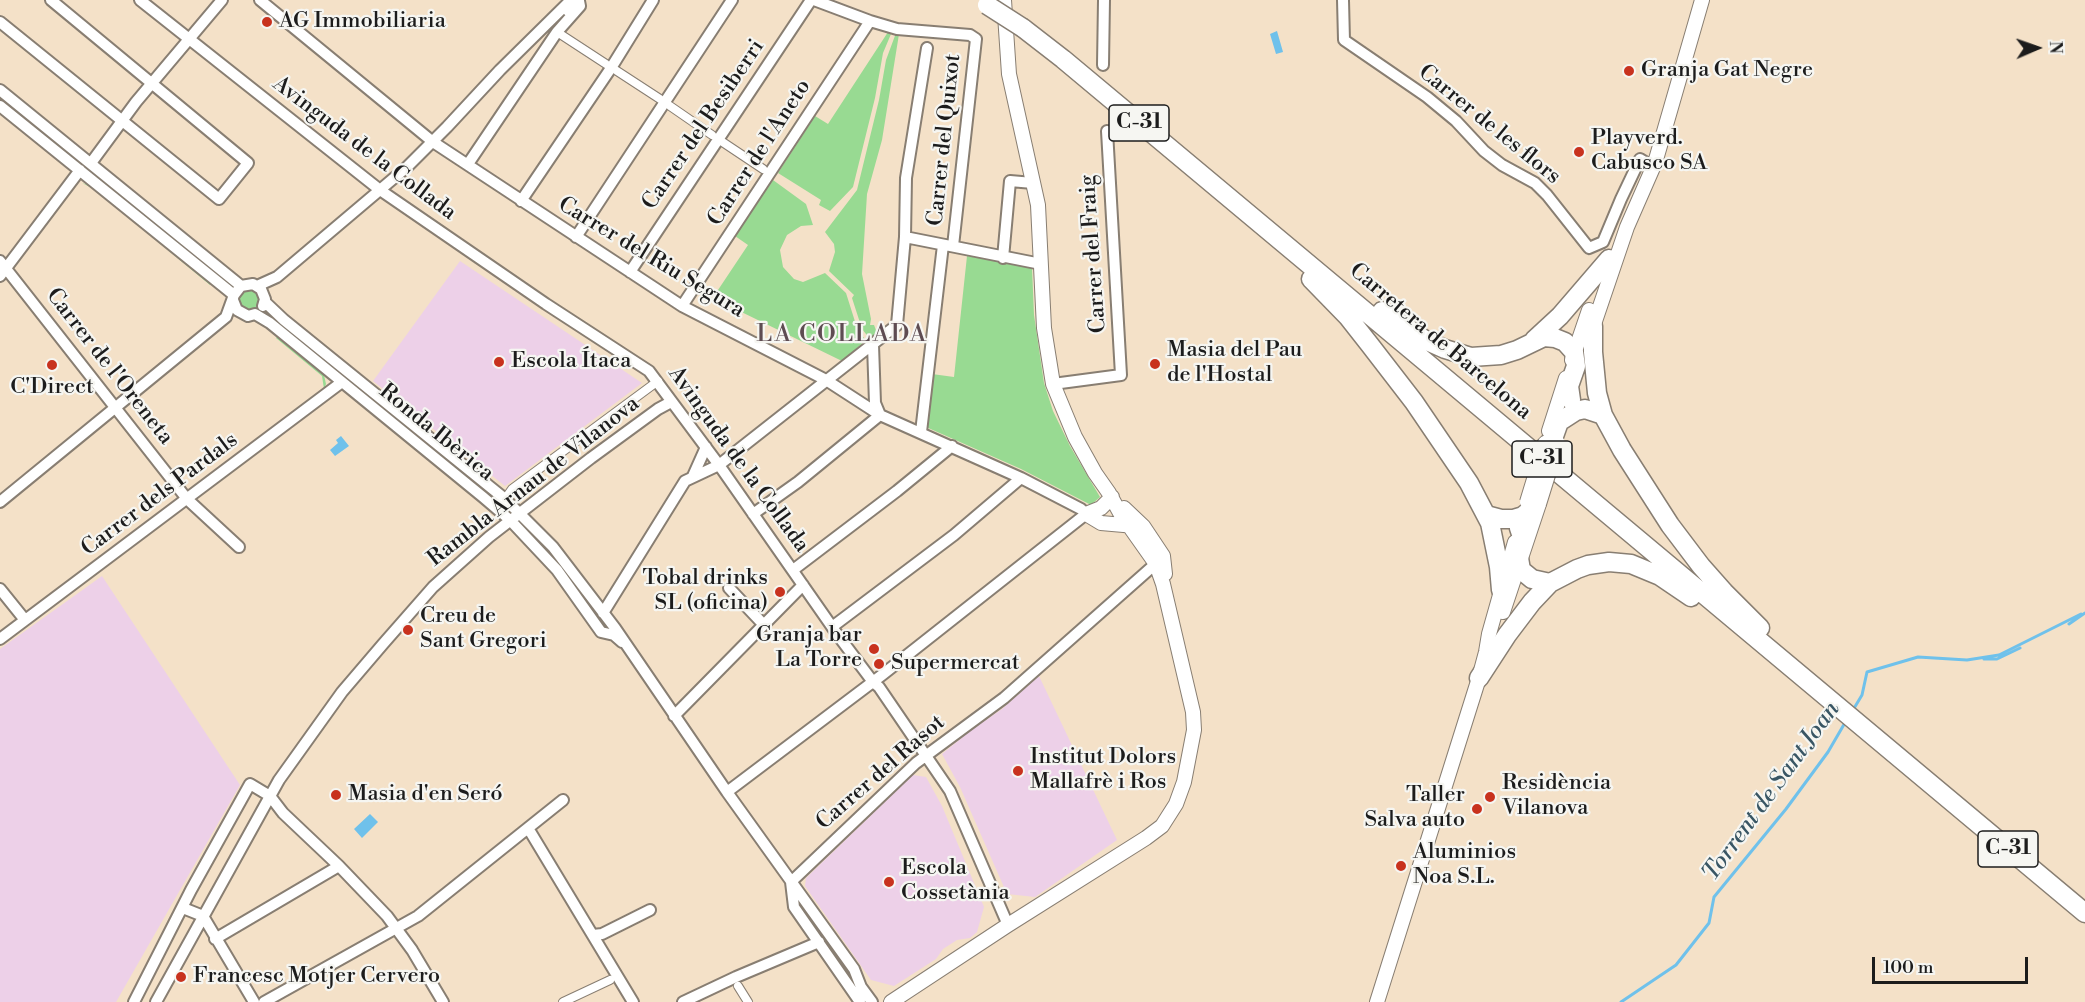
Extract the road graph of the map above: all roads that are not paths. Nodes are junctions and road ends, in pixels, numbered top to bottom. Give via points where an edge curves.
1 (51, 0) edge
2 (140, 0) edge
3 (222, 0) edge
4 (260, 0) edge
5 (570, 0) edge
6 (653, 0) edge
7 (732, 0) edge
8 (812, 0) edge
9 (1104, 0) edge
10 (1343, 0) edge
11 (1702, 0) edge
12 (990, 2) edge
13 (870, 21) junction
14 (0, 22) edge
15 (557, 32) junction
16 (188, 38) junction
17 (927, 48) dead end
18 (606, 64) dead end
19 (1103, 65) dead end
20 (500, 70) junction
21 (617, 71) dead end
22 (152, 82) junction
23 (0, 90) edge
24 (660, 99) dead end
25 (0, 106) edge
26 (670, 106) dead end
27 (122, 121) junction
28 (1107, 131) dead end
29 (712, 135) dead end
30 (721, 141) dead end
31 (433, 142) junction
32 (91, 163) junction
33 (468, 164) junction
34 (1653, 167) junction
35 (763, 169) dead end
36 (80, 170) junction
37 (1033, 183) junction
38 (380, 190) junction
39 (521, 201) junction
40 (1254, 219) junction
41 (1627, 227) junction
42 (576, 237) junction
43 (905, 237) junction
44 (948, 245) junction
45 (1003, 258) junction
46 (1609, 259) junction
47 (1041, 264) junction
48 (2, 268) edge
49 (630, 272) junction
50 (278, 277) junction
51 (257, 285) junction
52 (241, 286) junction
53 (234, 297) junction
54 (265, 301) junction
55 (682, 306) junction
56 (242, 314) junction
57 (255, 314) junction
58 (226, 317) junction
59 (1593, 326) junction
60 (1534, 340) junction
61 (873, 345) junction
62 (1574, 352) junction
63 (826, 380) junction
64 (658, 381) junction
65 (342, 382) junction
66 (1053, 384) junction
67 (671, 402) junction
68 (117, 408) junction
69 (1568, 409) junction
70 (880, 415) junction
71 (1603, 415) junction
72 (921, 432) junction
73 (1549, 445) junction
74 (952, 446) junction
75 (706, 447) junction
76 (719, 465) junction
77 (693, 476) junction
78 (1548, 476) joint
79 (1021, 478) junction
80 (1112, 497) junction
81 (188, 499) junction
82 (505, 499) junction
83 (0, 502) edge
84 (520, 513) junction
85 (1527, 513) junction
86 (753, 514) junction
87 (1086, 514) junction
88 (1486, 515) junction
89 (510, 520) junction
90 (1136, 526) junction
91 (239, 547) dead end
92 (1160, 560) junction
93 (1520, 563) junction
94 (793, 570) junction
95 (1550, 583) junction
96 (803, 585) junction
97 (729, 588) dead end
98 (0, 589) edge
99 (1501, 590) junction
100 (603, 613) junction
101 (25, 620) junction
102 (763, 624) junction
103 (832, 627) junction
104 (0, 639) edge
105 (627, 646) junction
106 (1486, 652) junction
107 (1479, 678) junction
108 (873, 682) junction
109 (1836, 705) junction
110 (674, 716) junction
111 (927, 757) junction
112 (727, 792) junction
113 (270, 796) junction
114 (563, 800) dead end
115 (528, 828) junction
116 (339, 866) junction
117 (791, 882) junction
118 (183, 908) junction
119 (650, 910) dead end
120 (2085, 913) edge
121 (203, 916) junction
122 (1008, 925) junction
123 (396, 927) junction
124 (593, 935) junction
125 (215, 939) junction
126 (819, 942) junction
127 (610, 980) dead end
128 (737, 981) junction
129 (134, 1002) edge
130 (156, 1002) edge
131 (254, 1002) edge
132 (264, 1002) edge
133 (443, 1002) edge
134 (563, 1002) edge
135 (633, 1002) edge
136 (684, 1002) edge
137 (748, 1002) edge
138 (860, 1002) edge
139 (872, 1002) edge
140 (893, 1002) edge
141 (1377, 1002) edge

1 - 22 street
2 - 16 street, Avinguda de la Collada
3 - 16 street
4 - 31 street, Carrer del Riu Segura
5 - 20 street
6 - 39 street
7 - 42 street
8 - 13 street
8 - 49 street, Carrer del Besiberri
9 - 19 street
10 - 34 street, Carrer de les flors via 1344,40 1427,97 1502,165 1535,183 1589,248 1603,242 1640,159
11 - 34 street
12 - 37 street
12 - 40 highway, Carretera de Barcelona / C-31, bridge
13 - 44 street, Carrer del Quixot via 897,29 970,35 976,39
13 - 55 street, Carrer de l'Aneto
14 - 27 street
15 - 18 street
15 - 20 street via 580,6 579,2
15 - 33 street
16 - 22 street
16 - 38 street, Avinguda de la Collada
17 - 43 street via 906,178
20 - 31 street
21 - 24 street
22 - 27 street
22 - 27 street via 248,163 219,200
23 - 32 street
25 - 36 street
26 - 29 street
27 - 32 street
28 - 66 street, Carrer del Fraig via 1121,375
30 - 35 street
31 - 33 street, Carrer del Riu Segura
31 - 38 street
32 - 52 street
33 - 39 street, Carrer del Riu Segura
34 - 41 street
36 - 48 street
36 - 53 street
37 - 45 street via 1010,182
37 - 47 street
38 - 50 street
38 - 64 street, Avinguda de la Collada via 649,371
39 - 42 street, Carrer del Riu Segura
40 - 60 highway via 1394,320 1445,350 1486,357 1517,350
40 - 88 highway via 1370,345 1450,453
40 - 109 highway, Carretera de Barcelona / C-31
41 - 46 street
41 - 59 street
42 - 49 street, Carrer del Riu Segura
43 - 44 street
43 - 61 street via 897,325
44 - 45 street
44 - 72 street, Carrer del Quixot
45 - 47 street
46 - 60 highway
46 - 62 street
47 - 66 street via 1044,328
48 - 68 street, Carrer de l'Oreneta
49 - 55 street, Carrer del Riu Segura
50 - 51 street
50 - 54 street
51 - 52 street
51 - 54 street, Ronda Ibèrica
52 - 53 street
53 - 56 street
53 - 58 street
54 - 57 street
54 - 82 street, Ronda Ibèrica
55 - 63 street, Carrer del Riu Segura
56 - 57 street
56 - 58 street
57 - 65 street, Ronda Ibèrica
58 - 68 street
59 - 69 street
59 - 71 highway via 1594,370
60 - 62 highway via 1556,338
61 - 63 street
61 - 70 street via 875,403
62 - 69 highway via 1576,366 1569,386
62 - 73 street
63 - 70 street, Carrer del Riu Segura
63 - 76 street
64 - 67 street, Avinguda de la Collada
64 - 82 street, Rambla Arnau de Vilanova via 512,489
65 - 81 street, Carrer dels Pardals
65 - 89 street, Ronda Ibèrica
66 - 80 street via 1075,437
67 - 75 street, Avinguda de la Collada
67 - 84 street, Rambla Arnau de Vilanova
68 - 81 street, Carrer de l'Oreneta
68 - 83 street
69 - 71 highway
69 - 73 highway
70 - 72 street, Carrer del Riu Segura
70 - 86 street
71 - 109 highway via 1646,489 1701,566
72 - 74 street, Carrer del Riu Segura
73 - 78 street, bridge
73 - 85 street, bridge
74 - 79 street, Carrer del Riu Segura
74 - 94 street
75 - 76 street, Avinguda de la Collada
75 - 77 street
76 - 77 street
76 - 86 street, Avinguda de la Collada
77 - 100 street via 685,481
78 - 85 highway via 1537,488
79 - 87 street, Carrer del Riu Segura
79 - 103 street via 954,536
80 - 87 street via 1101,508
80 - 90 street
81 - 91 street, Carrer de l'Oreneta
81 - 101 street, Carrer dels Pardals
82 - 84 street, Ronda Ibèrica
84 - 89 street, Rambla Arnau de Vilanova
84 - 100 street, Ronda Ibèrica via 566,562
85 - 88 highway via 1501,519
85 - 93 street
85 - 93 highway via 1518,552
85 - 99 street
86 - 94 street, Avinguda de la Collada
87 - 90 street via 1101,523
87 - 108 street
88 - 99 highway via 1496,543
89 - 105 street, Ronda Ibèrica via 557,570 601,632 614,635
89 - 113 street, Rambla Arnau de Vilanova via 433,587 383,644 342,692
90 - 92 street
92 - 111 street, Carrer del Rasot via 1004,698
92 - 122 street via 1193,712 1194,730 1184,782 1168,818 1146,838
93 - 95 highway via 1521,570 1532,579
93 - 106 street
94 - 96 street, Avinguda de la Collada
95 - 107 highway via 1507,635
95 - 109 highway via 1596,564 1641,567 1692,598
96 - 102 street
96 - 103 street, Avinguda de la Collada
97 - 102 street
98 - 101 street
99 - 106 street
100 - 105 street, Ronda Ibèrica
101 - 104 street, Carrer dels Pardals
102 - 110 street
103 - 108 street, Avinguda de la Collada
105 - 110 street, Ronda Ibèrica
106 - 107 street
107 - 141 street
108 - 111 street, Avinguda de la Collada
108 - 112 street
109 - 120 highway, Carretera de Barcelona / C-31
110 - 112 street, Ronda Ibèrica
111 - 117 street, Carrer del Rasot via 916,763
111 - 122 street, Avinguda de la Collada via 950,791
112 - 117 street, Ronda Ibèrica
113 - 116 street
113 - 118 street via 250,784
113 - 121 street, Rambla Arnau de Vilanova
114 - 115 street
115 - 123 street via 418,916
115 - 124 street
116 - 123 street
116 - 125 street
117 - 126 street, Ronda Ibèrica via 794,907
117 - 139 street, Ronda Ibèrica via 854,969
118 - 121 street
118 - 129 street
119 - 124 street
121 - 125 street
121 - 130 street, Rambla Arnau de Vilanova
122 - 140 street
123 - 132 street
123 - 133 street
124 - 135 street
125 - 131 street
126 - 128 street
126 - 138 street, Ronda Ibèrica
127 - 134 street
128 - 136 street
128 - 137 street

